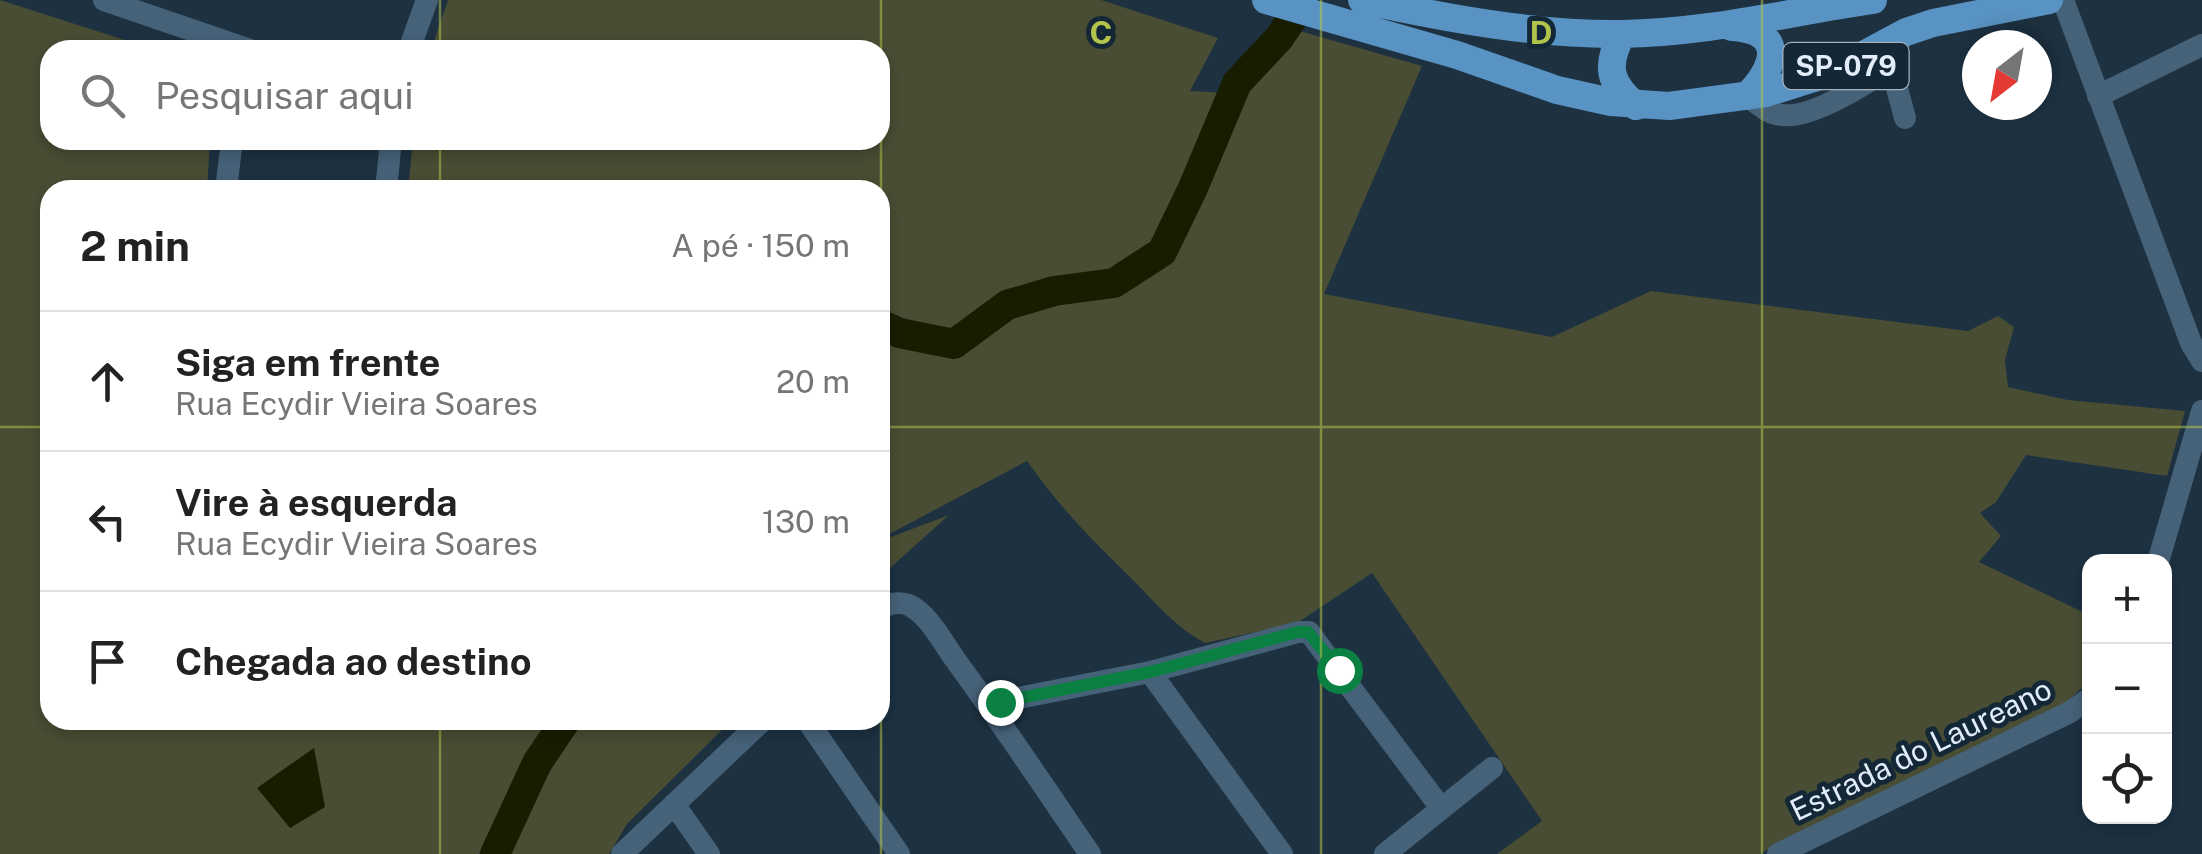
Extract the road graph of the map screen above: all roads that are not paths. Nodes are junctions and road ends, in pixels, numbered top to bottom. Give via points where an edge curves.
1 (104, 0) edge
2 (427, 0) edge
3 (1266, 0) edge
4 (1362, 0) edge
5 (1873, 0) edge
6 (2050, 0) edge
7 (2063, 0) edge
8 (1716, 26) junction
9 (1622, 34) junction
10 (219, 40) edge
11 (413, 40) edge
12 (2202, 45) edge
13 (1888, 54) junction
14 (1747, 96) junction
15 (2098, 96) junction
16 (1636, 106) junction
17 (1905, 118) dead end
18 (231, 150) edge
19 (390, 150) edge
20 (227, 180) edge
21 (387, 180) edge
22 (2202, 362) edge
23 (2202, 412) edge
24 (2160, 554) edge
25 (890, 604) edge
26 (1150, 672) junction
27 (988, 704) junction
28 (2082, 704) edge
29 (752, 730) edge
30 (813, 730) edge
31 (1492, 768) dead end
32 (674, 804) junction
33 (1441, 808) junction
34 (622, 854) edge
35 (709, 854) edge
36 (900, 854) edge
37 (1090, 854) edge
38 (1282, 854) edge
39 (1386, 854) edge
40 (1778, 854) edge

1 - 10 street
2 - 11 street
3 - 16 main road, SP-079 via 1557,90
4 - 9 main road, SP-079 via 1571,33
5 - 8 main road, SP-079
6 - 13 main road, SP-079 via 1934,23
7 - 15 street
8 - 9 main road, SP-079
8 - 14 main road via 1747,28 1770,46 1771,64
9 - 16 main road via 1612,74
12 - 15 street
13 - 14 main road, SP-079
13 - 17 street
14 - 16 main road, SP-079
15 - 22 street
18 - 20 street
19 - 21 street
23 - 24 street
25 - 27 street via 910,605 925,618
26 - 27 street
26 - 33 street via 1308,632
26 - 38 street
27 - 37 street
28 - 40 street, Estrada do Laureano
29 - 32 street
30 - 36 street
31 - 33 street
32 - 34 street
32 - 35 street
33 - 39 street

